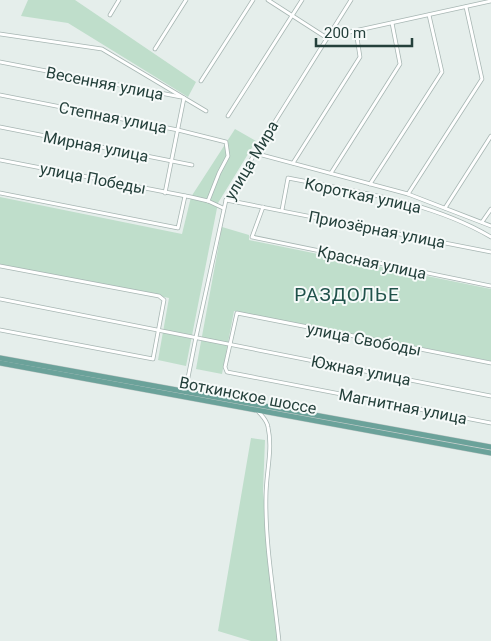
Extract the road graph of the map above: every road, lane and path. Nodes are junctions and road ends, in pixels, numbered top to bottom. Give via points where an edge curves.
1 (119, 0) edge
2 (186, 0) edge
3 (253, 0) edge
4 (268, 0) edge
5 (302, 0) edge
6 (351, 0) edge
7 (491, 2) edge
8 (466, 7) junction
9 (110, 15) dead end
10 (292, 15) junction
11 (429, 15) junction
12 (392, 23) junction
13 (356, 31) junction
14 (0, 34) edge
15 (327, 38) junction
16 (155, 49) dead end
17 (0, 62) edge
18 (202, 81) dead end
19 (0, 95) edge
20 (184, 98) junction
21 (206, 111) dead end
22 (228, 116) dead end
23 (0, 127) edge
24 (178, 130) junction
25 (491, 136) edge
26 (254, 153) junction
27 (0, 160) edge
28 (172, 161) junction
29 (293, 163) junction
30 (192, 165) dead end
31 (332, 173) junction
32 (370, 184) junction
33 (0, 193) edge
34 (165, 193) junction
35 (408, 194) junction
36 (185, 196) junction
37 (226, 200) junction
38 (208, 201) junction
39 (263, 207) junction
40 (223, 208) junction
41 (445, 208) junction
42 (491, 209) edge
43 (282, 210) junction
44 (482, 222) junction
45 (491, 226) edge
46 (491, 237) edge
47 (491, 252) edge
48 (0, 266) edge
49 (491, 286) edge
50 (0, 299) edge
51 (0, 330) edge
52 (158, 330) junction
53 (196, 337) junction
54 (230, 344) junction
55 (0, 358) edge
56 (0, 363) edge
57 (491, 363) edge
58 (185, 394) junction
59 (491, 396) edge
60 (255, 409) junction
61 (491, 423) edge
62 (491, 447) edge
63 (491, 452) edge
64 (280, 641) edge

1 - 9 street
2 - 16 street
3 - 18 street
4 - 10 street
5 - 10 street
6 - 15 street, улица Мира
7 - 8 street
8 - 11 street
8 - 35 street via 482,78
10 - 15 street
10 - 22 street
11 - 12 street
11 - 32 street via 442,72
12 - 13 street
12 - 31 street via 400,64
13 - 15 street
13 - 29 street via 360,57
14 - 20 street via 102,49
15 - 26 street, улица Мира
17 - 20 street, Весенняя улица
19 - 24 street, Степная улица
20 - 21 street, Весенняя улица
20 - 24 street
23 - 28 street, Мирная улица
24 - 28 street
24 - 38 street, Степная улица via 226,142 228,156
25 - 41 street
26 - 29 street
26 - 37 street, улица Мира
27 - 34 street, улица Победы
28 - 30 street, Мирная улица
28 - 34 street
29 - 31 street
31 - 32 street
32 - 35 street
33 - 36 street via 178,228
34 - 36 street, улица Победы
35 - 41 street
36 - 38 street, улица Победы
37 - 39 street, Приозёрная улица
37 - 40 street, улица Мира
38 - 40 street, улица Победы
39 - 43 street, Приозёрная улица
39 - 49 street, Красная улица via 252,237
40 - 53 street, улица Мира
41 - 44 street
42 - 44 street
43 - 46 street, Короткая улица via 288,178 420,206
43 - 47 street, Приозёрная улица
44 - 45 street
48 - 52 street via 159,296 164,300
50 - 52 street, Южная улица
51 - 52 street via 153,359
52 - 53 street, Южная улица
53 - 54 street, Южная улица
53 - 58 street, улица Мира
54 - 57 street, улица Свободы via 237,313
54 - 59 street, Южная улица
54 - 61 street, Магнитная улица via 225,367 227,372
55 - 58 main road, Воткинское шоссе
56 - 58 main road, Воткинское шоссе
58 - 60 main road, Воткинское шоссе
58 - 62 main road, Воткинское шоссе
60 - 63 main road, Воткинское шоссе
60 - 64 street via 264,418 268,430 268,540

